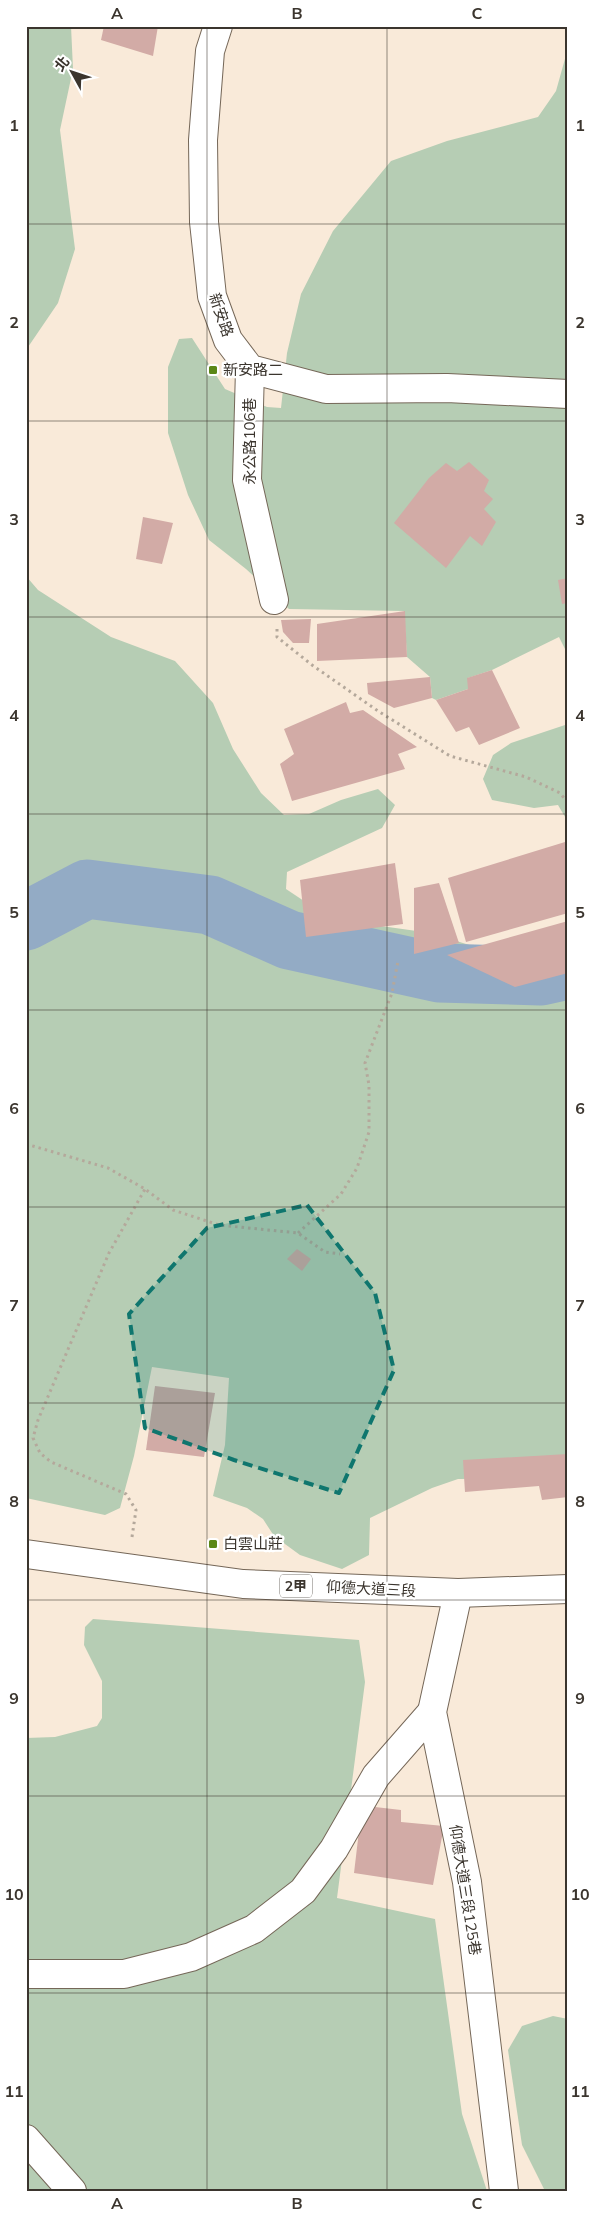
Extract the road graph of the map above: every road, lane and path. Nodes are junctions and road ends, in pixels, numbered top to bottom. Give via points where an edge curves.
1 (218, 26) edge
2 (250, 369) junction
3 (568, 394) edge
4 (274, 600) joint
5 (568, 803) edge
6 (398, 961) dead end
7 (26, 1144) edge
8 (145, 1189) junction
9 (298, 1233) junction
10 (340, 1254) dead end
11 (26, 1554) edge
12 (128, 1568) junction
13 (568, 1588) edge
14 (458, 1593) junction
15 (432, 1712) junction
16 (26, 1974) edge
17 (26, 2139) edge
18 (72, 2191) edge
19 (504, 2191) edge

1 - 2 street, 新安路 via 210,52 203,140 204,222 212,296 228,340
2 - 3 street via 326,389 447,388
2 - 4 street, 永公路106巷 via 248,480
4 - 5 path via 278,637 378,711 450,756 526,777 560,793
6 - 9 path via 392,993 365,1063 369,1085 369,1132 357,1168 341,1194
7 - 8 path via 108,1168
8 - 9 path via 173,1210 219,1225
8 - 12 path via 109,1253 33,1438 40,1453 51,1462 126,1494 136,1510
9 - 10 path via 325,1252
11 - 12 street, 仰德大道三段 / 2甲
12 - 14 street, 仰德大道三段 / 2甲 via 243,1584
13 - 14 street, 仰德大道三段 / 2甲
14 - 15 street, 仰德大道三段125巷
15 - 16 street via 376,1776 334,1849 303,1891 254,1929 191,1957 124,1974
15 - 19 street, 仰德大道三段125巷 via 467,1882
17 - 18 street

